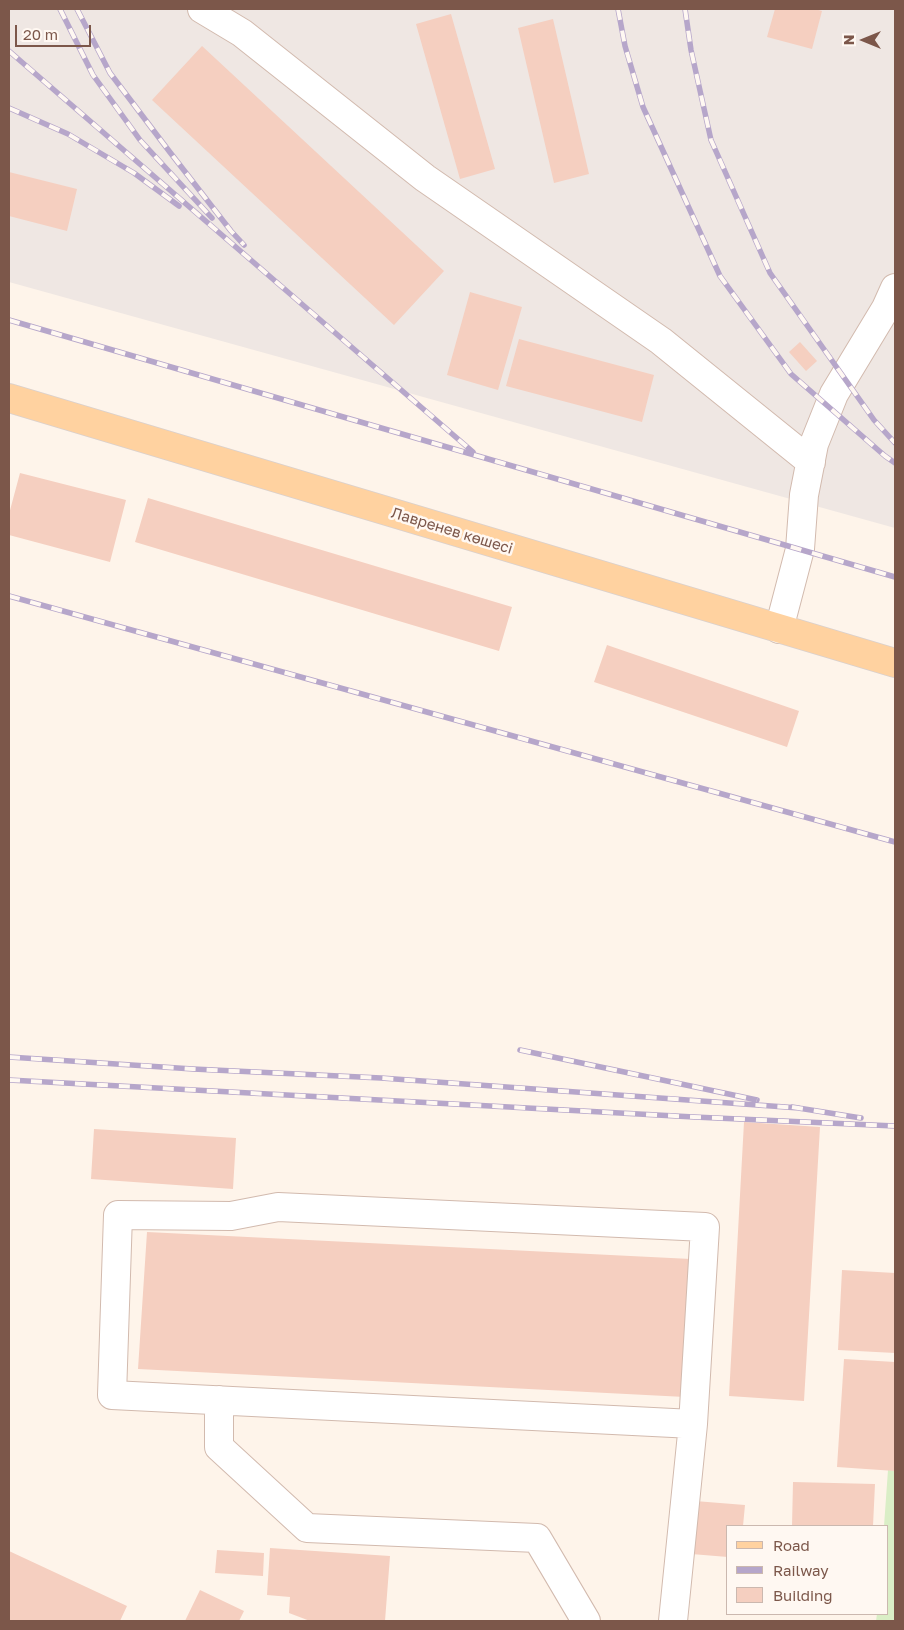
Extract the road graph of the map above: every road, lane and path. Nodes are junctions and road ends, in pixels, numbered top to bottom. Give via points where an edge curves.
1 (202, 9) edge
2 (895, 288) edge
3 (9, 398) edge
4 (811, 462) junction
5 (779, 629) junction
6 (895, 663) edge
7 (220, 1400) junction
8 (693, 1424) junction
9 (586, 1621) edge
10 (673, 1621) edge

1 - 4 lane via 242,33 425,178 661,341
2 - 4 lane via 834,394 814,444
3 - 5 main road, Лавренев көшесі
4 - 5 lane via 804,495 800,550
5 - 6 main road, Лавренев көшесі
7 - 8 lane
7 - 8 lane via 112,1395 118,1215 231,1216 278,1207 705,1228
7 - 9 lane via 219,1447 307,1528 537,1538
8 - 10 lane

